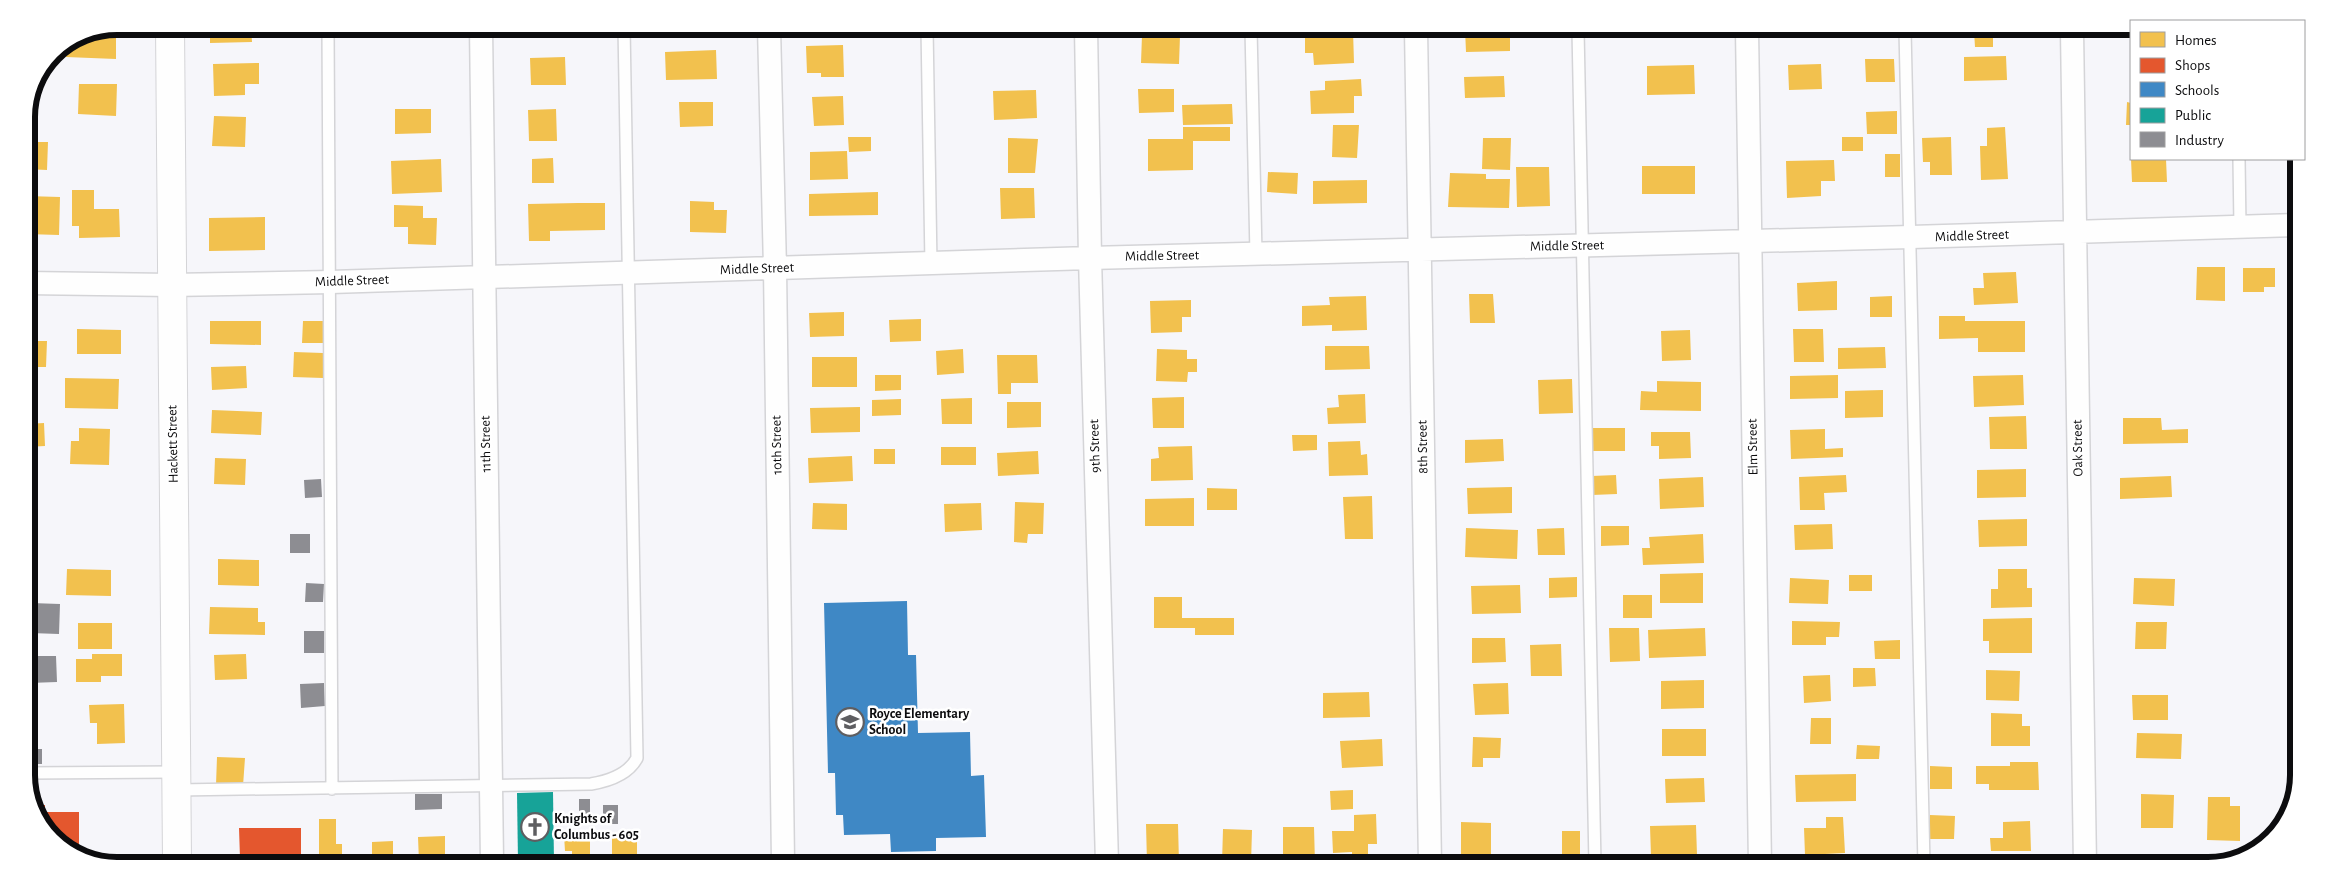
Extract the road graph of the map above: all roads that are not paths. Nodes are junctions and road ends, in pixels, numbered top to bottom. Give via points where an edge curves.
1 (170, 35) edge
2 (328, 35) edge
3 (481, 35) edge
4 (624, 35) edge
5 (769, 35) edge
6 (927, 35) edge
7 (1086, 35) edge
8 (1251, 35) edge
9 (1416, 35) edge
10 (1578, 35) edge
11 (1747, 35) edge
12 (1905, 35) edge
13 (2072, 35) edge
14 (2239, 160) edge
15 (2290, 225) edge
16 (2240, 227) junction
17 (2075, 233) junction
18 (1911, 238) junction
19 (1750, 242) junction
20 (1582, 246) junction
21 (1420, 250) junction
22 (1256, 254) junction
23 (1090, 258) junction
24 (931, 264) junction
25 (775, 268) junction
26 (629, 273) junction
27 (484, 277) junction
28 (331, 282) junction
29 (35, 283) edge
30 (171, 285) junction
31 (35, 773) edge
32 (176, 781) junction
33 (490, 784) junction
34 (332, 789) junction
35 (177, 857) edge
36 (492, 857) edge
37 (783, 857) edge
38 (1107, 857) edge
39 (1430, 857) edge
40 (1596, 857) edge
41 (1760, 857) edge
42 (1924, 857) edge
43 (2085, 857) edge

1 - 30 street, Hackett Street
2 - 28 lane
3 - 27 street, 11th Street
4 - 26 lane
5 - 25 street, 10th Street
6 - 24 lane
7 - 23 street, 9th Street
8 - 22 lane
9 - 21 street, 8th Street
10 - 20 lane
11 - 19 street, Elm Street
12 - 18 lane
13 - 17 street, Oak Street
14 - 16 lane
15 - 16 street, Middle Street
16 - 17 street, Middle Street
17 - 18 street, Middle Street
17 - 43 street, Oak Street
18 - 19 street, Middle Street
18 - 42 lane
19 - 20 street, Middle Street
19 - 41 street, Elm Street
20 - 21 street, Middle Street
20 - 40 lane
21 - 22 street, Middle Street
21 - 39 street, 8th Street
22 - 23 street, Middle Street
23 - 24 street, Middle Street
23 - 38 street, 9th Street
24 - 25 street, Middle Street
25 - 26 street, Middle Street
25 - 37 street, 10th Street
26 - 27 street, Middle Street
26 - 33 lane via 637,758 633,766 606,782
27 - 28 street, Middle Street
27 - 33 street, 11th Street
28 - 30 street, Middle Street
28 - 34 lane
29 - 30 street, Middle Street
30 - 32 street, Hackett Street
31 - 32 lane
32 - 34 lane
32 - 35 street, Hackett Street
33 - 34 lane
33 - 36 street, 11th Street

